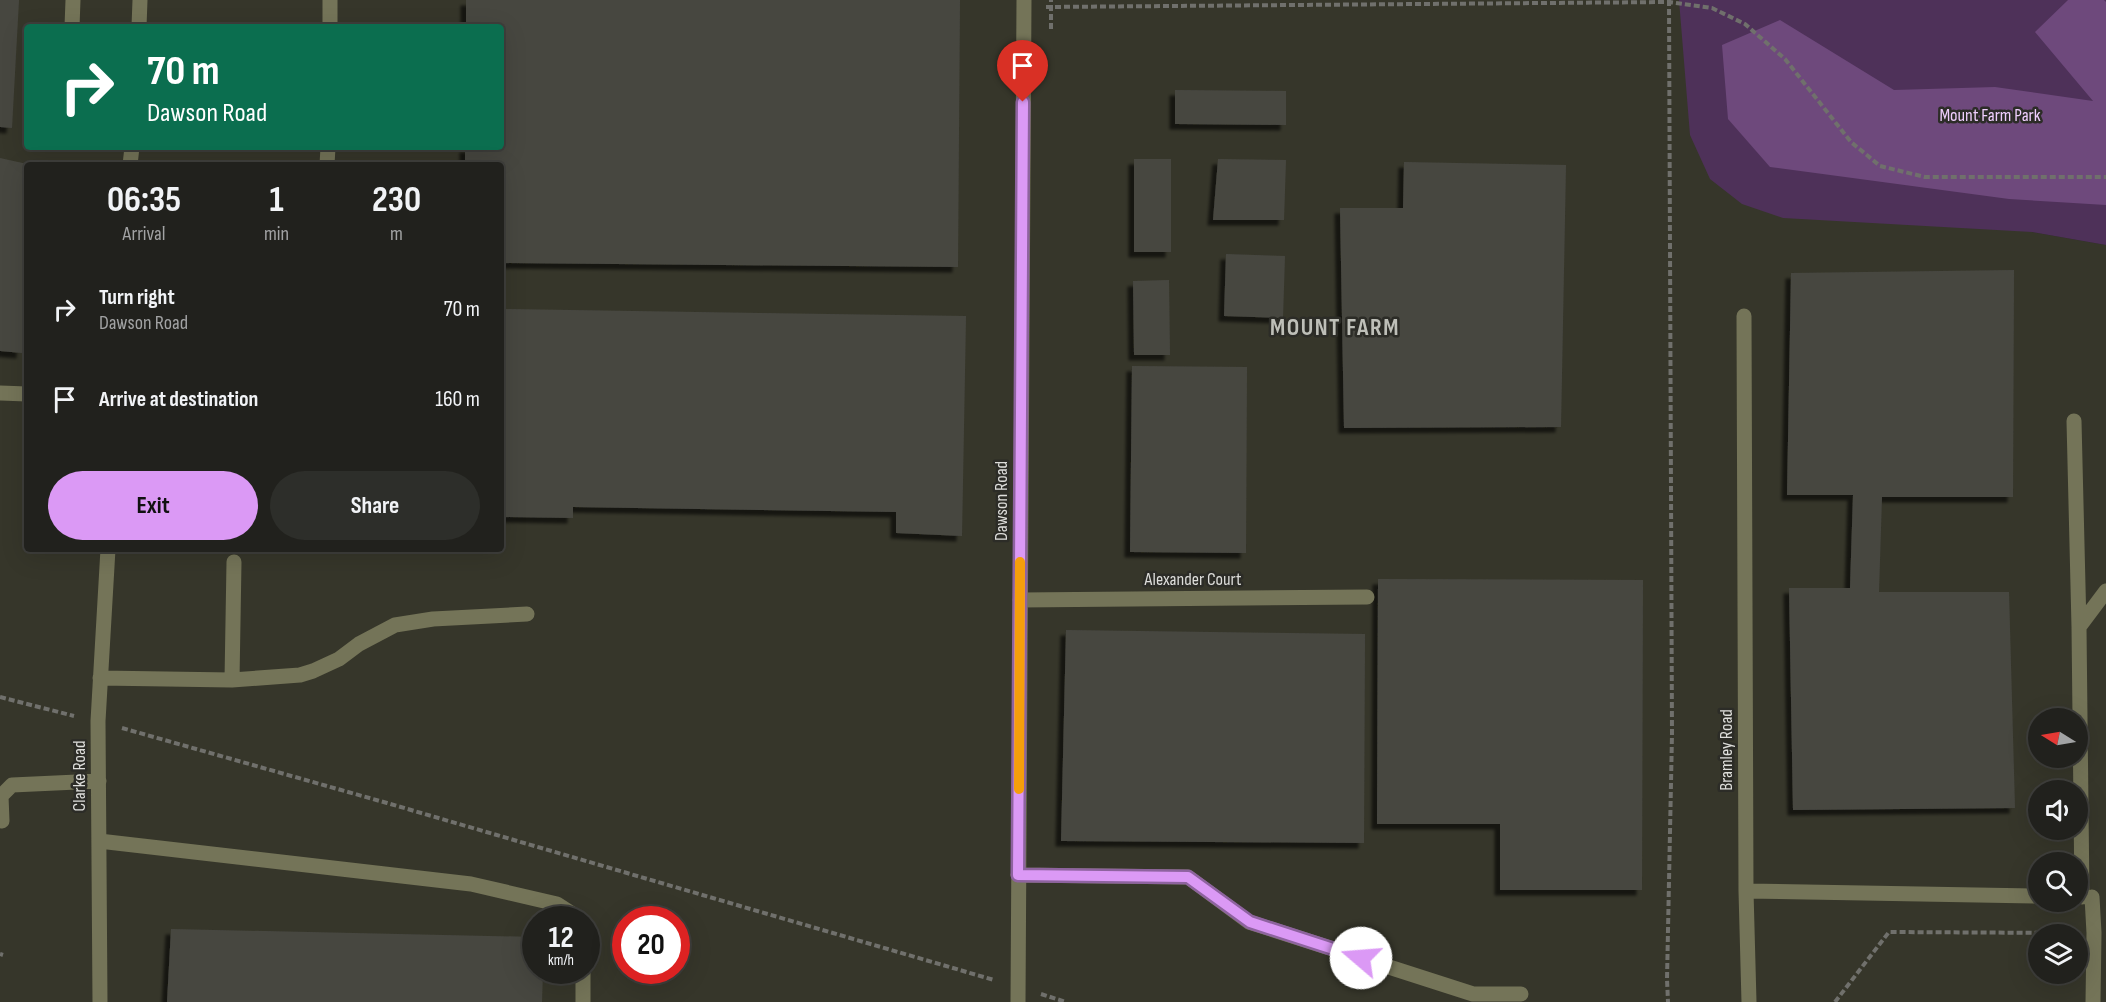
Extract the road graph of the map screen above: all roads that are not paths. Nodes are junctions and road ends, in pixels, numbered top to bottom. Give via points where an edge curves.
1 (73, 0) edge
2 (140, 0) edge
3 (330, 0) edge
4 (1024, 3) edge
5 (72, 24) edge
6 (139, 24) edge
7 (330, 24) edge
8 (1744, 316) dead end
9 (0, 393) edge
10 (24, 394) edge
11 (2074, 421) dead end
12 (108, 552) edge
13 (234, 562) dead end
14 (2106, 591) edge
15 (1367, 597) dead end
16 (1020, 600) junction
17 (526, 614) dead end
18 (2079, 627) junction
19 (100, 678) junction
20 (232, 680) junction
21 (6, 780) edge
22 (99, 781) junction
23 (2, 821) dead end
24 (99, 841) junction
25 (1018, 875) junction
26 (1746, 891) junction
27 (2028, 896) edge
28 (2090, 897) edge
29 (560, 906) edge
30 (584, 984) edge
31 (1521, 994) dead end
32 (1018, 995) edge
33 (100, 1002) edge
34 (583, 1002) edge
35 (1749, 1002) edge
36 (2093, 1002) edge

1 - 5 street
2 - 6 street
3 - 7 street
4 - 16 street, Dawson Road
8 - 26 street, Bramley Road
9 - 10 street
11 - 18 street
12 - 19 street, Clarke Road
13 - 20 street
14 - 18 street
15 - 16 street, Alexander Court
16 - 25 street, Dawson Road
17 - 20 street via 395,625 313,671
18 - 28 street
19 - 20 street
19 - 22 street, Clarke Road
21 - 22 street
21 - 23 street via 1,796
22 - 24 street, Clarke Road
24 - 29 street via 471,884
24 - 33 street, Clarke Road
25 - 31 street via 1188,877 1250,922 1473,994
25 - 32 street, Dawson Road
26 - 27 street
26 - 35 street, Bramley Road
28 - 36 street
30 - 34 street

